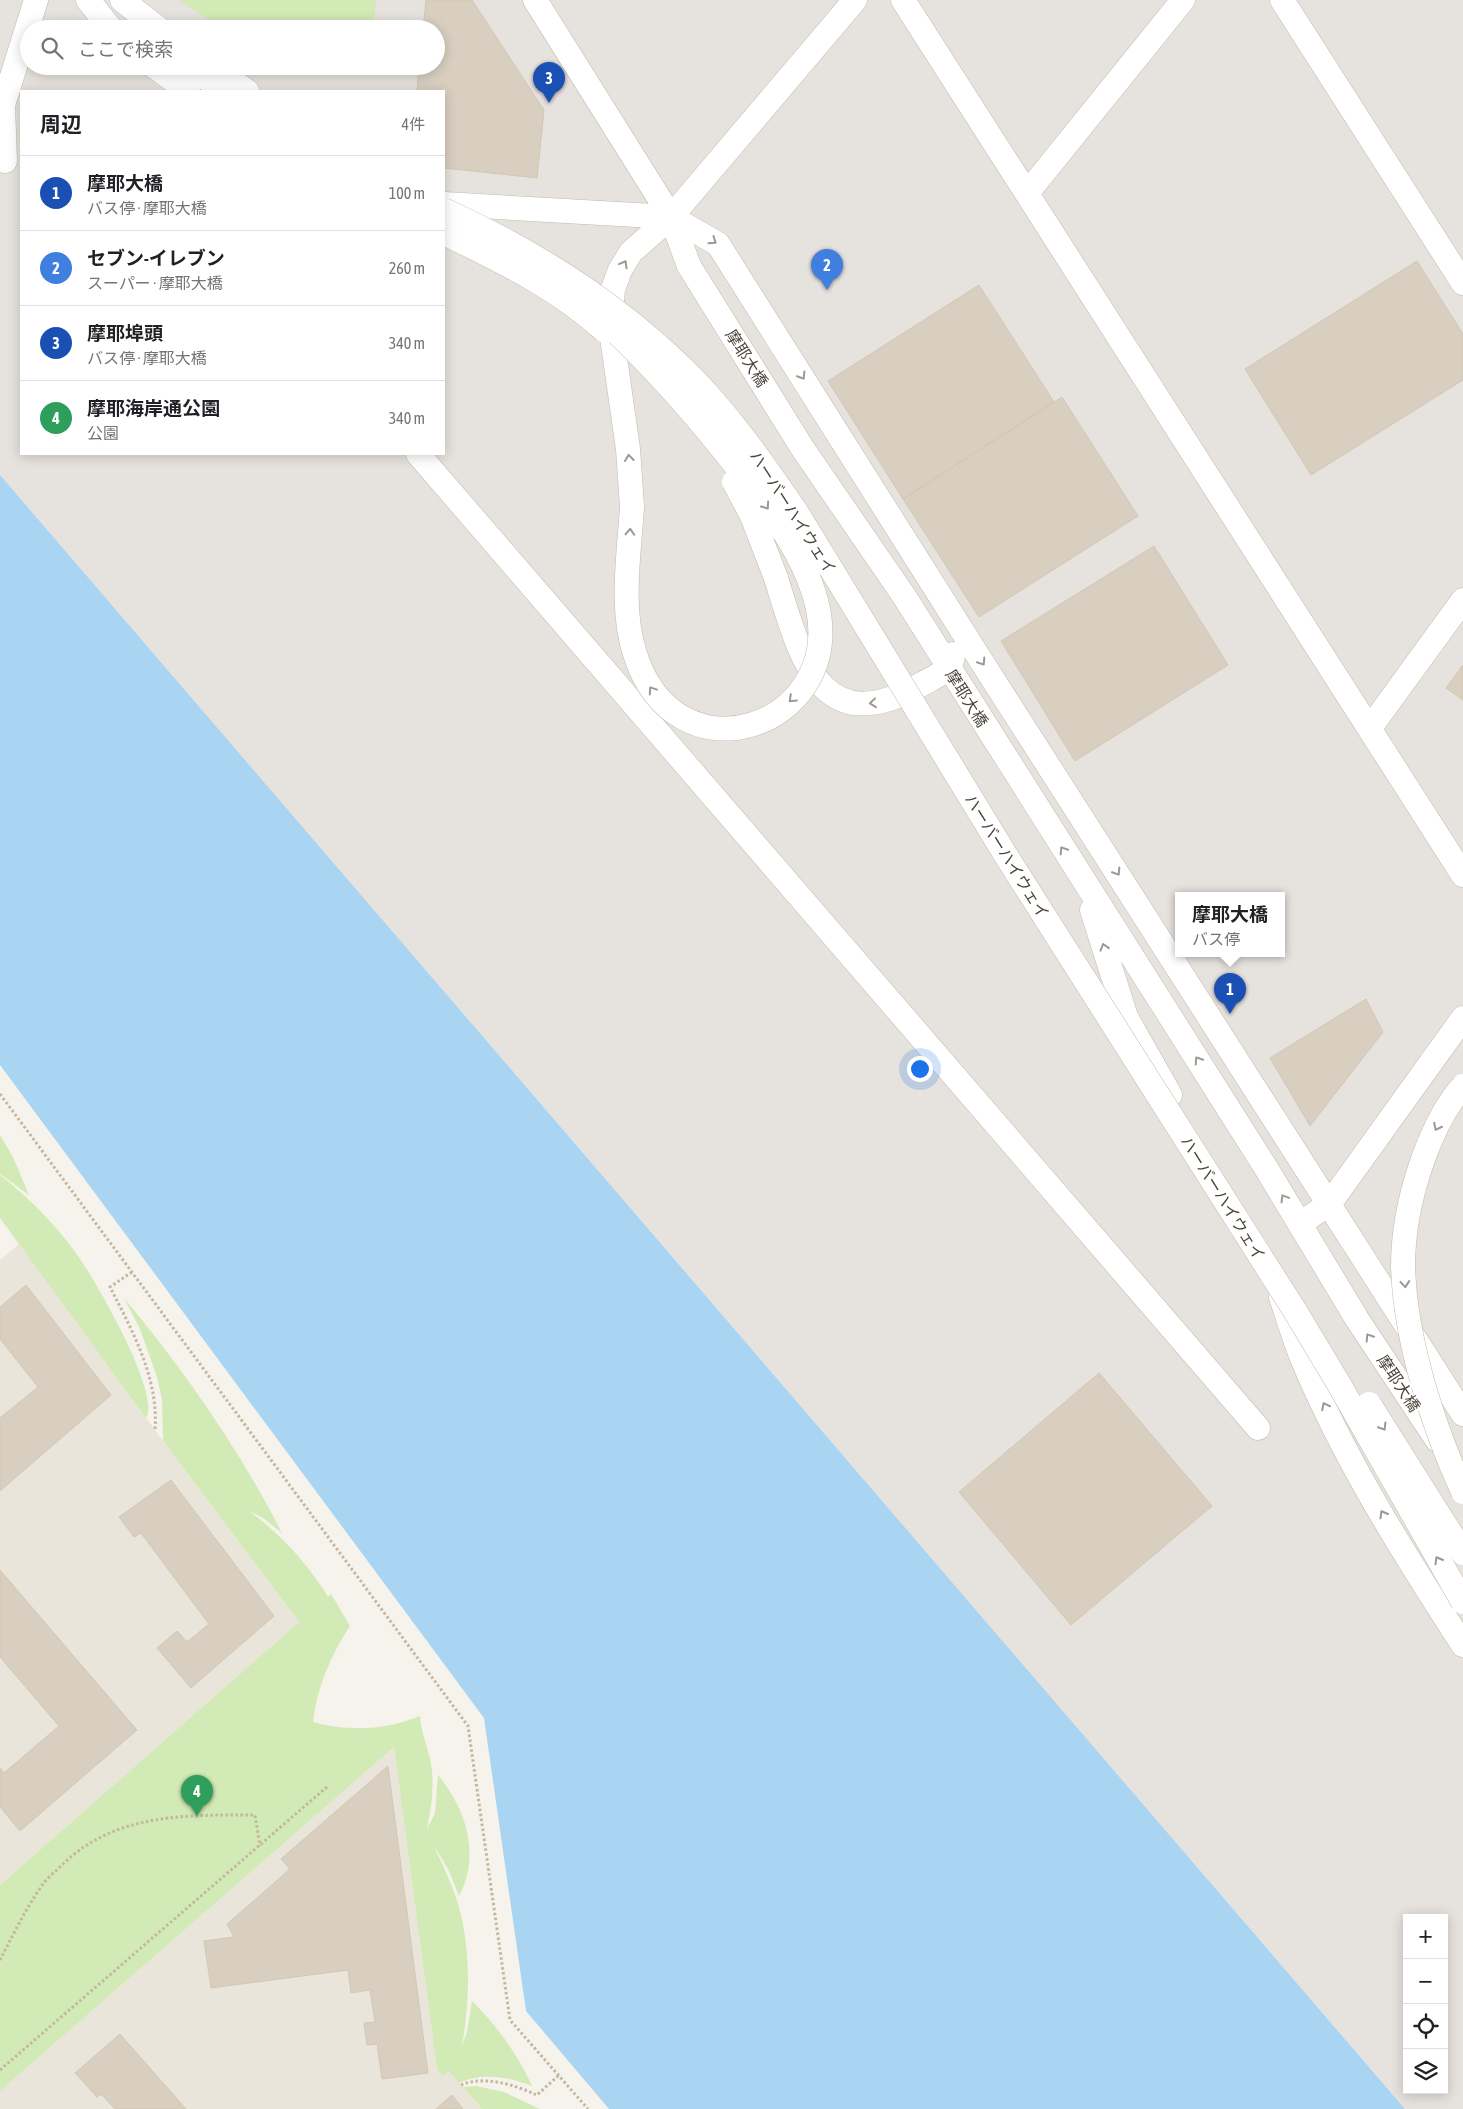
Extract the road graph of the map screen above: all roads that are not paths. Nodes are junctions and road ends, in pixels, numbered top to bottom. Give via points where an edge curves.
1 (36, 0) edge
2 (88, 0) edge
3 (98, 0) edge
4 (104, 0) edge
5 (122, 0) edge
6 (534, 0) edge
7 (855, 0) edge
8 (903, 0) edge
9 (1183, 0) edge
10 (1282, 0) edge
11 (30, 20) edge
12 (104, 20) edge
13 (114, 20) edge
14 (127, 20) edge
15 (148, 20) edge
16 (20, 51) edge
17 (166, 75) edge
18 (181, 75) edge
19 (201, 75) edge
20 (225, 75) edge
21 (187, 90) edge
22 (202, 90) edge
23 (223, 90) edge
24 (246, 90) edge
25 (7, 162) edge
26 (1028, 192) junction
27 (445, 197) edge
28 (445, 204) edge
29 (445, 211) edge
30 (671, 217) junction
31 (445, 225) edge
32 (445, 233) edge
33 (1463, 283) edge
34 (612, 329) edge
35 (612, 329) edge
36 (612, 329) edge
37 (612, 329) edge
38 (819, 404) junction
39 (419, 455) edge
40 (1463, 600) edge
41 (948, 669) junction
42 (1370, 728) junction
43 (1463, 875) edge
44 (1083, 880) junction
45 (1463, 1018) edge
46 (1463, 1086) edge
47 (1330, 1203) junction
48 (1300, 1224) junction
49 (1463, 1414) edge
50 (1258, 1428) dead end
51 (1463, 1480) edge
52 (1463, 1492) edge
53 (1463, 1553) edge
54 (1463, 1602) edge
55 (1463, 1646) edge

1 - 11 street
2 - 12 street
3 - 13 street
4 - 14 street
5 - 15 street
6 - 30 street, 摩耶大橋
7 - 30 street
8 - 26 street
9 - 26 street
10 - 33 street
16 - 25 street via 3,105
17 - 21 street
18 - 22 street
19 - 23 street
20 - 24 street
26 - 42 street
27 -> 53 street, ハーバーハイウェイ, bridge via 565,261 628,305 704,373 774,458 834,549 1017,851
28 - 30 street
54 -> 29 street, ハーバーハイウェイ, bridge via 1295,1311 1005,854 763,462 700,386 659,346 609,306 515,246
37 -> 30 street, bridge via 614,289 620,270 631,252
30 -> 38 street, 摩耶大橋 via 718,244
30 - 41 street, 摩耶大橋 via 689,266 803,449 904,596
31 -> 34 street, bridge via 527,265 587,306
41 -> 32 street, bridge via 900,696 884,702 861,704 837,697 816,679 793,632 752,516 727,470 697,428 640,365 598,325 552,289
35 -> 36 street, bridge via 645,360 705,426 769,510 806,575 816,601 820,624 818,653 808,680 777,713 750,726 735,729 704,727 673,713 649,686 635,654 627,601 632,507 628,449
38 - 41 street via 853,483 954,642 953,660
38 -> 47 street, 摩耶大橋
39 - 50 street
40 - 42 street
44 -> 41 street, 摩耶大橋
42 - 43 street
48 -> 44 street, 摩耶大橋
55 -> 44 street via 1364,1481 1314,1384 1268,1267 1126,1017
45 - 47 street
46 -> 52 street, bridge via 1428,1144 1415,1180 1406,1223 1403,1266 1408,1313 1419,1365 1437,1425
47 - 48 street
47 - 49 street, 摩耶大橋
51 -> 48 street, 摩耶大橋 via 1357,1319

